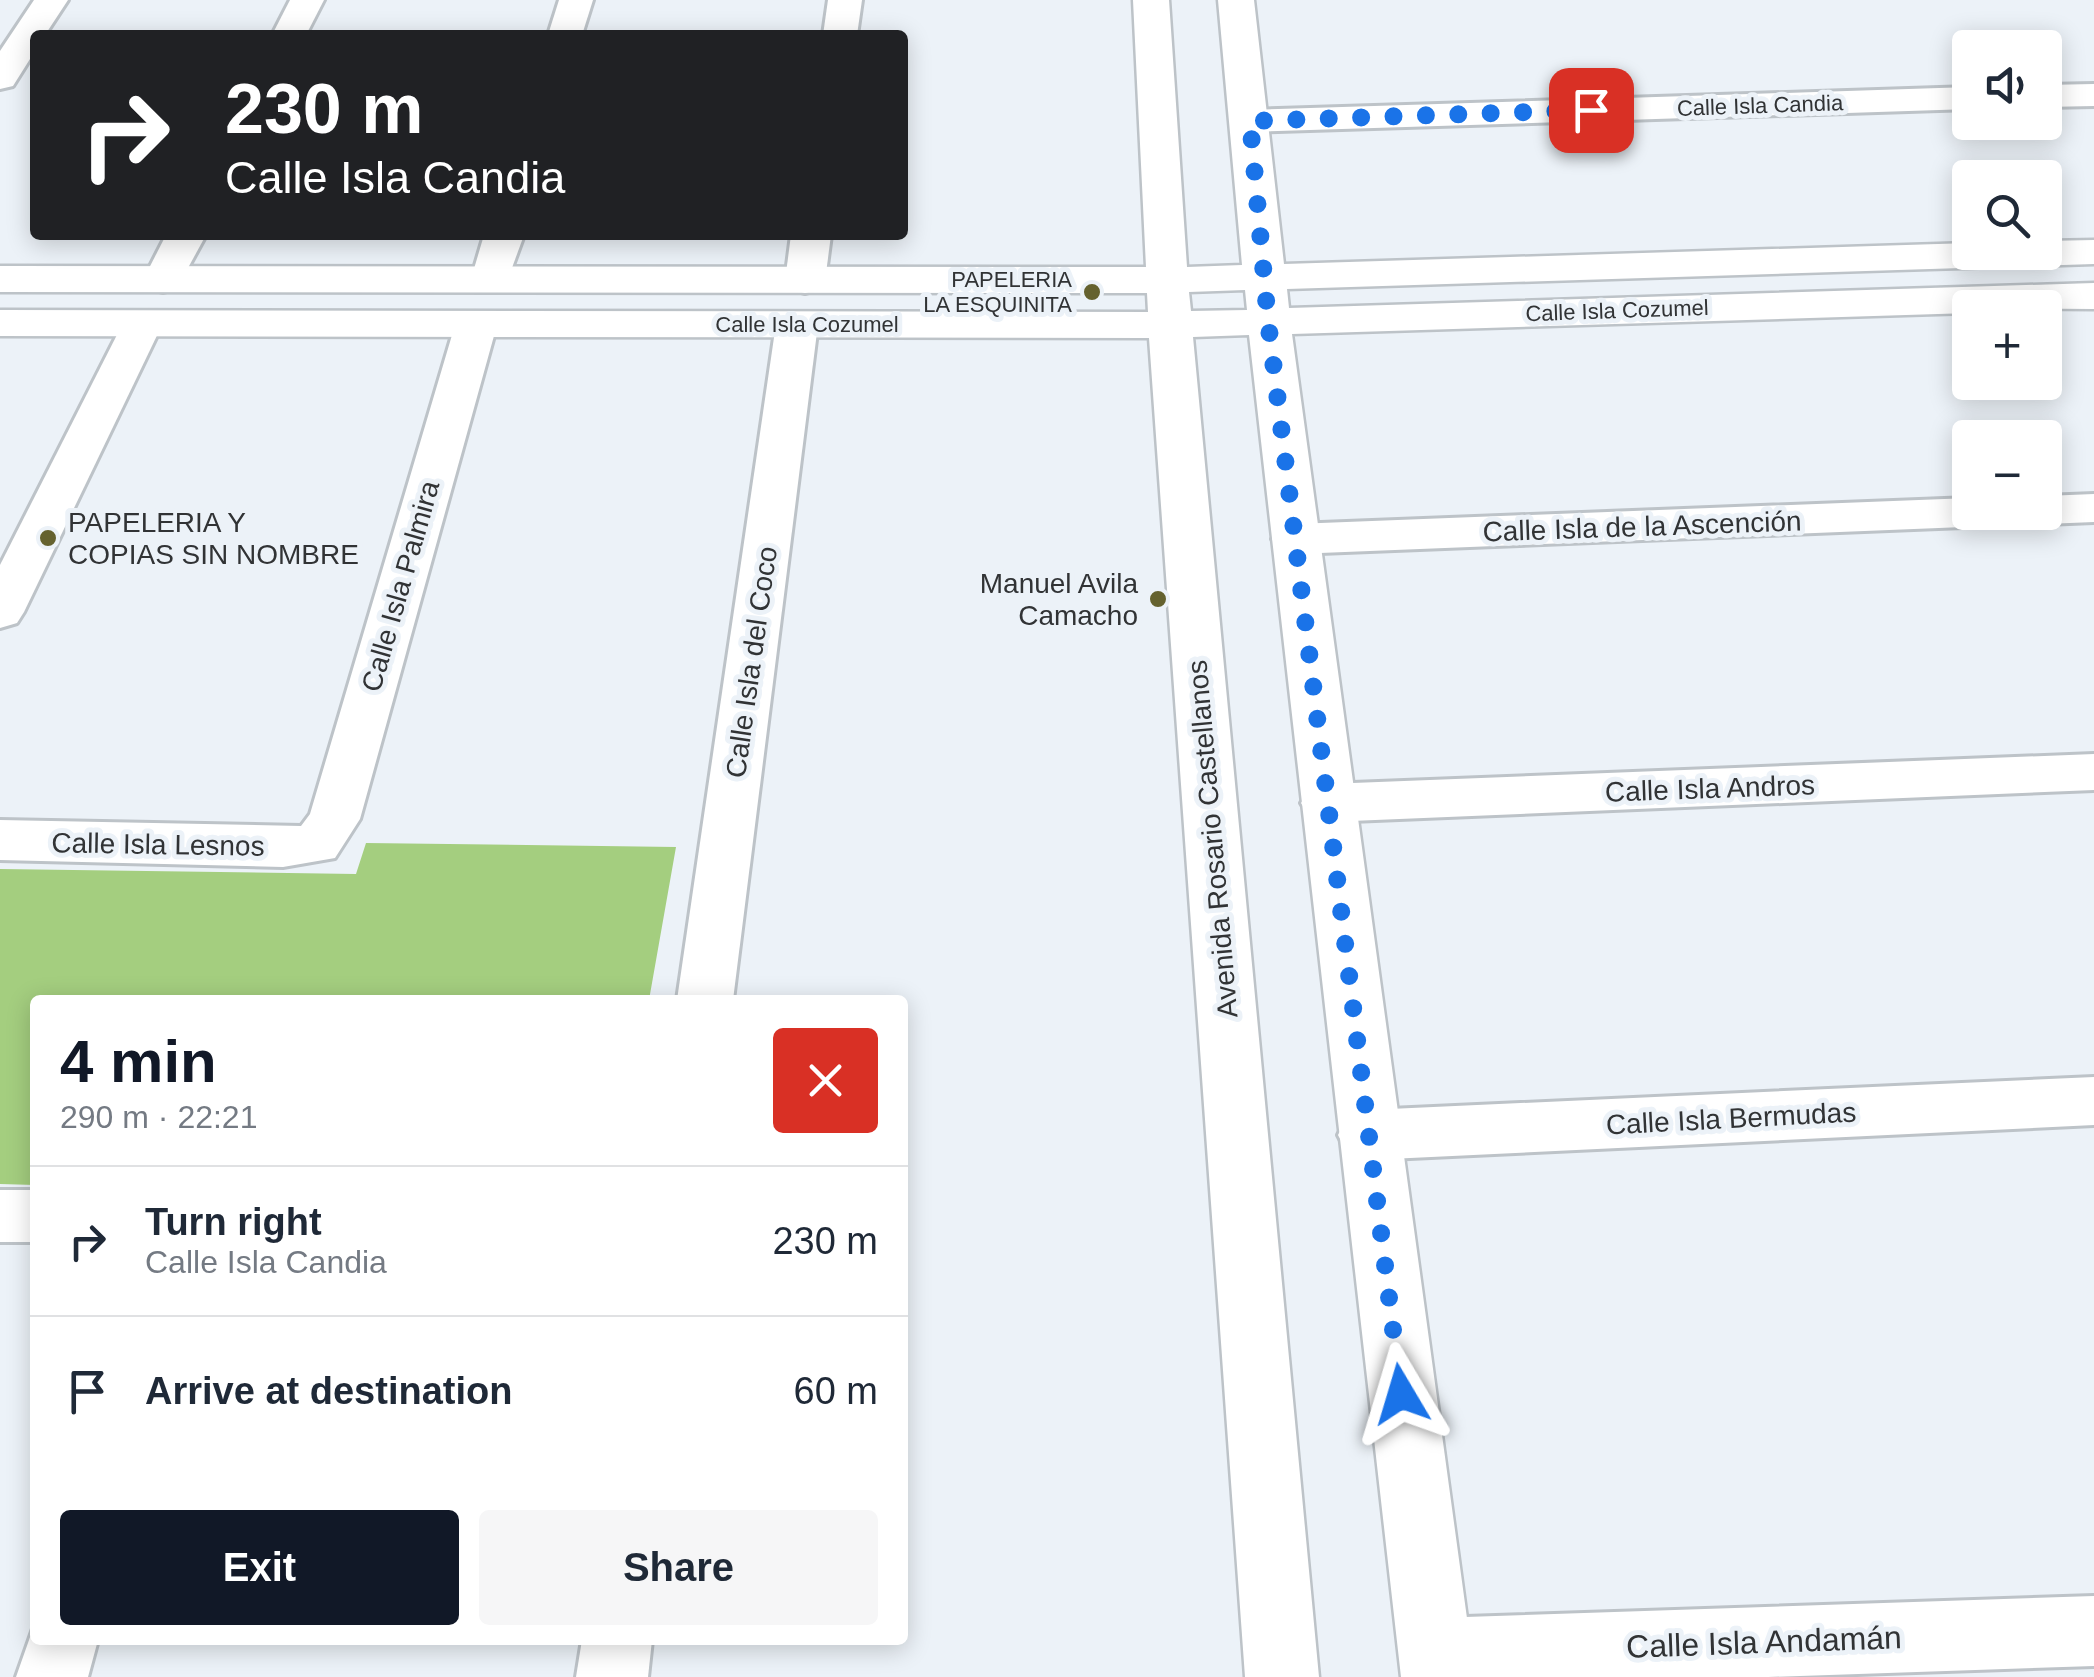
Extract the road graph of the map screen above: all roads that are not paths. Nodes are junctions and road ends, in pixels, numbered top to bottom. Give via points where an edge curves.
1 (51, 0) edge
2 (306, 0) edge
3 (576, 0) edge
4 (845, 0) edge
5 (1151, 0) edge
6 (1236, 0) edge
7 (31, 30) edge
8 (291, 30) edge
9 (567, 30) edge
10 (841, 30) edge
11 (30, 32) edge
12 (0, 78) edge
13 (2094, 94) edge
14 (2062, 95) edge
15 (1952, 99) edge
16 (1250, 121) junction
17 (183, 240) edge
18 (503, 240) edge
19 (810, 240) edge
20 (2094, 252) edge
21 (0, 279) edge
22 (491, 279) junction
23 (163, 280) junction
24 (2094, 296) edge
25 (1267, 299) junction
26 (801, 302) junction
27 (1168, 303) junction
28 (0, 323) edge
29 (143, 324) junction
30 (476, 324) junction
31 (2094, 508) edge
32 (2062, 509) edge
33 (1952, 513) edge
34 (1295, 539) junction
35 (0, 612) edge
36 (2094, 772) edge
37 (1327, 803) junction
38 (0, 840) edge
39 (316, 844) joint
40 (706, 995) edge
41 (2094, 1101) edge
42 (1368, 1135) junction
43 (0, 1216) edge
44 (30, 1216) edge
45 (2094, 1631) edge
46 (62, 1645) edge
47 (617, 1645) edge
48 (1436, 1665) edge
49 (52, 1677) edge
50 (612, 1677) edge
51 (1282, 1677) edge

1 - 7 street
2 - 8 street
3 - 9 street
4 - 10 street
5 - 27 street, Avenida Rosario Castellanos
6 - 16 street
11 - 12 street
13 - 14 street
15 - 16 street, Calle Isla Candia
16 - 25 street
17 - 23 street
18 - 22 street
19 - 26 street, Calle Isla del Coco
20 - 25 street, Calle Isla Cozumel
21 - 23 street, Calle Isla Cozumel
22 - 23 street, Calle Isla Cozumel
22 - 26 street, Calle Isla Cozumel
24 - 25 street, Calle Isla Cozumel
25 - 27 street, Calle Isla Cozumel
25 - 34 street
26 - 27 street, Calle Isla Cozumel
26 - 30 street, Calle Isla Cozumel
26 - 40 street, Calle Isla del Coco
27 - 51 street, Avenida Rosario Castellanos
28 - 29 street, Calle Isla Cozumel
29 - 30 street, Calle Isla Cozumel
29 - 35 street
30 - 39 street, Calle Isla Palmira via 334,818
31 - 32 street
33 - 34 street, Calle Isla de la Ascención
34 - 37 street
36 - 37 street, Calle Isla Andros
37 - 42 street
38 - 39 street, Calle Isla Lesnos
41 - 42 street, Calle Isla Bermudas
42 - 48 street
43 - 44 street
45 - 48 street, Calle Isla Andamán
46 - 49 street
47 - 50 street

